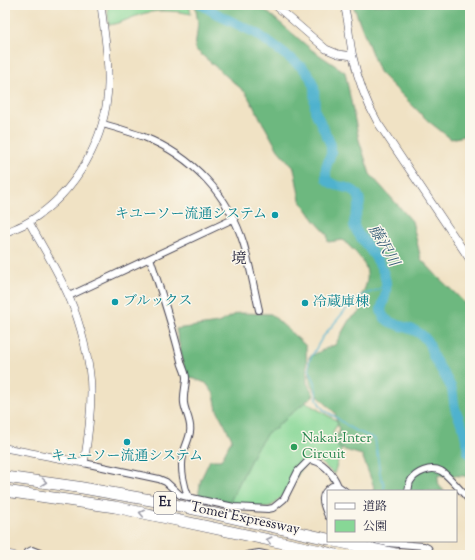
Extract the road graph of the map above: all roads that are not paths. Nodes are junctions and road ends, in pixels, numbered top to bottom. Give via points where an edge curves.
1 (101, 5) edge
2 (275, 5) edge
3 (344, 5) edge
4 (353, 56) junction
5 (103, 124) junction
6 (233, 219) junction
7 (29, 222) junction
8 (5, 233) edge
9 (470, 247) edge
10 (468, 257) edge
11 (150, 258) junction
12 (69, 296) junction
13 (259, 310) dead end
14 (5, 448) edge
15 (84, 463) junction
16 (5, 477) edge
17 (338, 486) junction
18 (327, 490) edge
19 (327, 490) edge
20 (344, 490) edge
21 (408, 490) edge
22 (5, 491) edge
23 (189, 498) junction
24 (470, 501) edge
25 (327, 514) edge
26 (327, 539) edge
27 (331, 542) edge
28 (339, 542) edge
29 (382, 542) edge
30 (396, 542) edge
31 (387, 543) junction
32 (5, 554) edge
33 (13, 555) edge
34 (26, 555) edge
35 (45, 555) edge
36 (247, 555) edge
37 (268, 555) edge
38 (334, 555) edge
39 (388, 555) edge
40 (400, 555) edge
41 (432, 555) edge

1 - 5 street via 108,63
2 - 4 street via 326,49
3 - 4 street
4 - 10 street via 360,86 378,123
5 - 6 street via 144,137 181,157 214,187
5 - 7 street via 85,165 71,185
6 - 11 street
6 - 13 street via 243,244
7 - 8 street
7 - 12 street
9 - 10 street
11 - 12 street
11 - 23 street via 185,372 184,404 190,432 182,457 185,488
12 - 15 street via 80,326 91,389 90,428
14 - 15 street
15 - 23 street via 160,479 180,495
16 -> 26 highway, Tomei Expressway / E1 via 162,502
17 - 19 street via 332,486
17 - 20 street
17 - 23 street via 331,473 315,460 309,460 298,471 284,499 273,508 234,506
18 - 25 street via 322,498
21 - 24 street via 415,476 433,469 441,471
38 -> 22 highway, Tomei Expressway / E1, bridge via 115,507
27 - 38 street
28 - 40 highway, Tomei Expressway / E1, bridge
29 - 31 street
30 - 31 street
30 - 41 street via 424,546
31 - 39 street
32 - 33 street
34 - 35 street via 30,550
36 - 37 street

